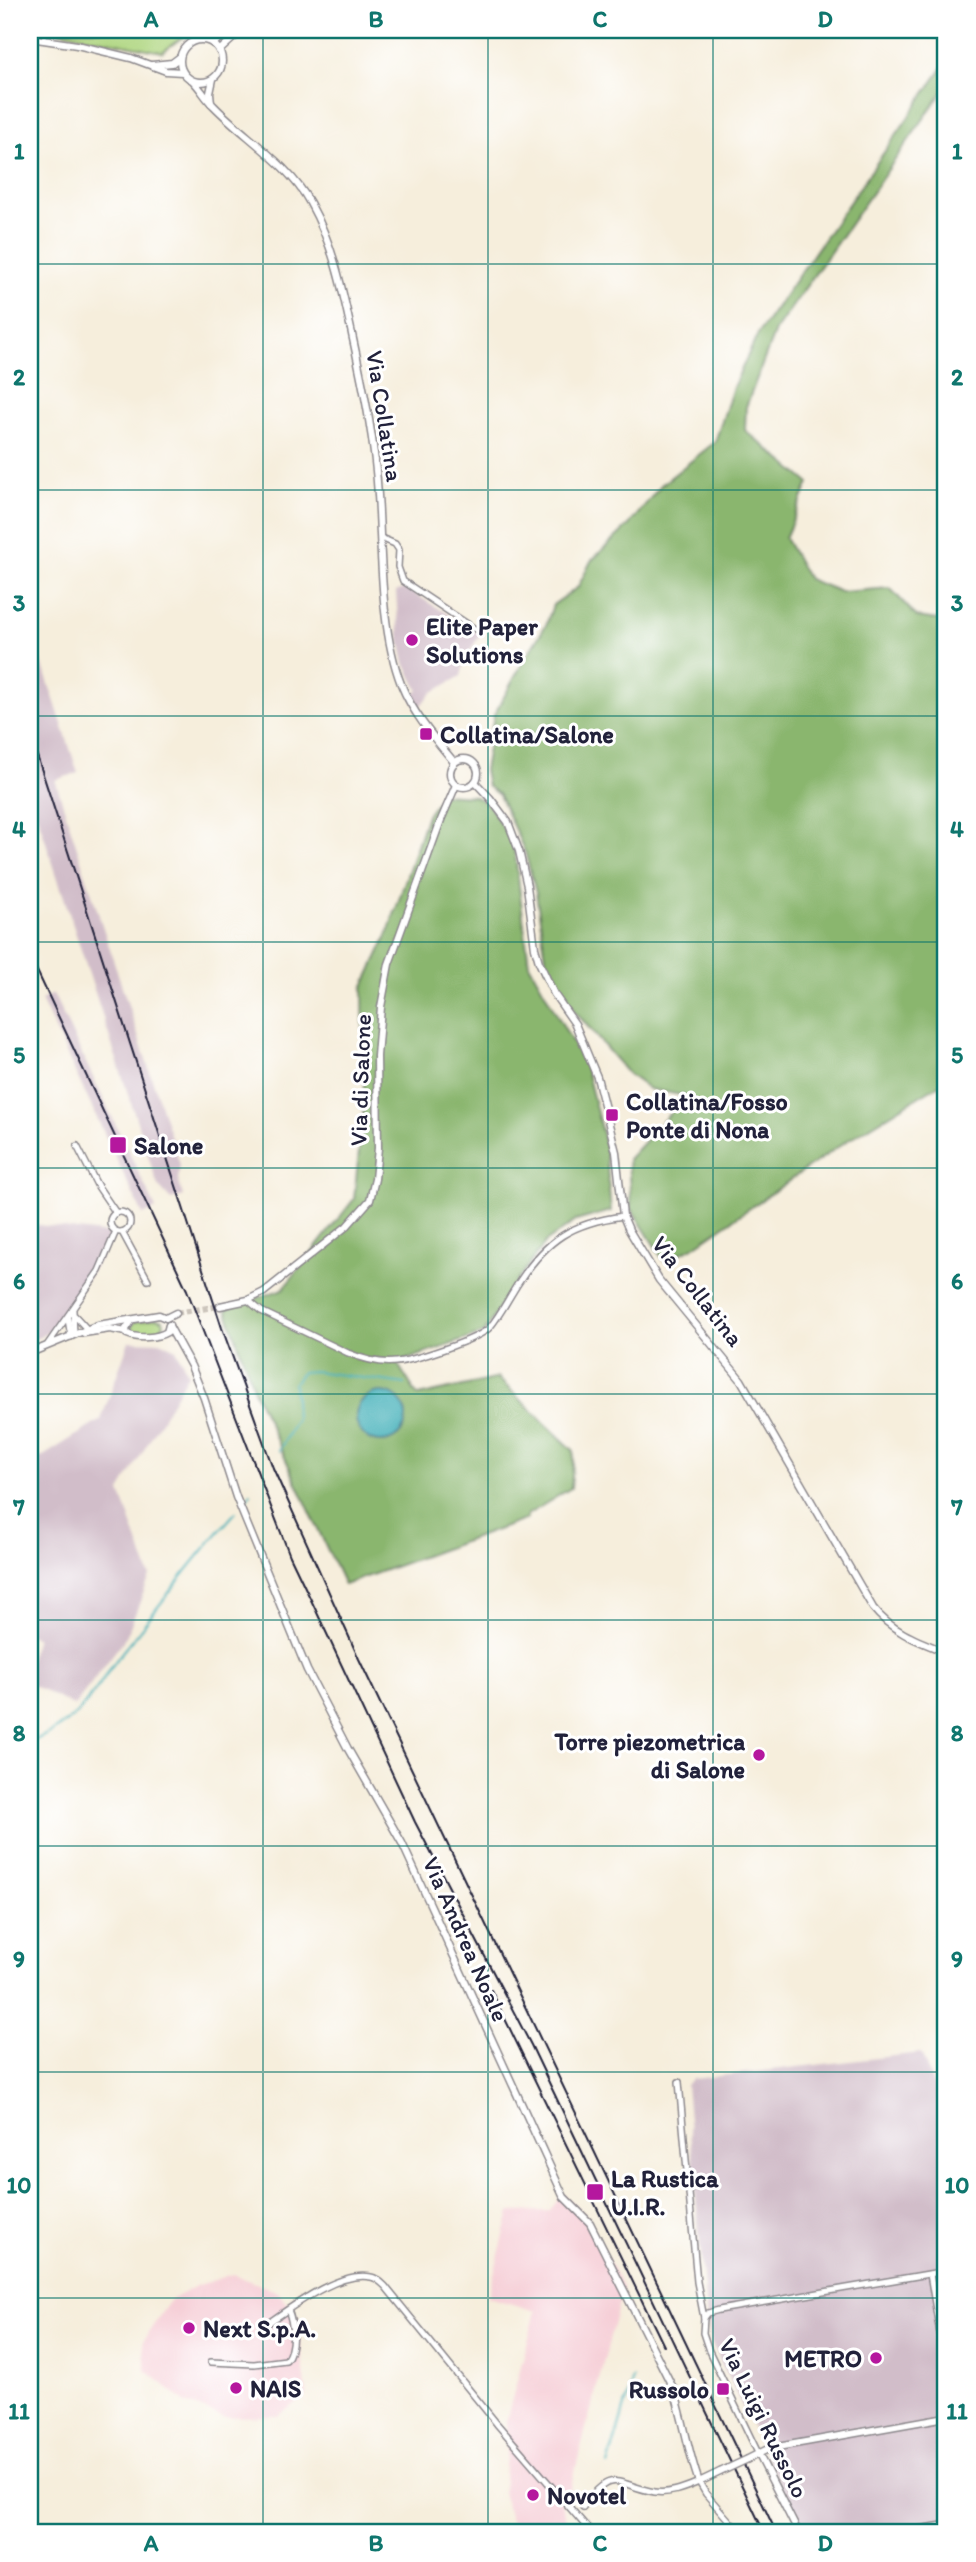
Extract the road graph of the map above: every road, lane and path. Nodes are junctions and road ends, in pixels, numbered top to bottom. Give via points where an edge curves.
1 (228, 30) edge
2 (242, 30) edge
3 (30, 38) edge
4 (213, 44) junction
5 (219, 51) junction
6 (180, 57) junction
7 (151, 65) junction
8 (182, 72) junction
9 (214, 79) junction
10 (194, 82) junction
11 (212, 105) junction
12 (381, 538) junction
13 (475, 629) dead end
14 (454, 762) junction
15 (475, 782) junction
16 (456, 785) junction
17 (77, 1146) dead end
18 (116, 1213) junction
19 (623, 1216) junction
20 (119, 1232) junction
21 (148, 1280) dead end
22 (247, 1300) junction
23 (220, 1306) tunnel mouth
24 (73, 1310) junction
25 (176, 1313) tunnel mouth
26 (166, 1318) junction
27 (134, 1320) junction
28 (169, 1326) junction
29 (87, 1329) junction
30 (126, 1332) junction
31 (75, 1335) junction
32 (161, 1336) junction
33 (180, 1346) junction
34 (46, 1347) junction
35 (30, 1353) edge
36 (946, 1651) edge
37 (679, 2082) dead end
38 (946, 2271) edge
39 (930, 2274) junction
40 (288, 2310) junction
41 (704, 2318) junction
42 (261, 2328) dead end
43 (211, 2362) dead end
44 (946, 2370) edge
45 (946, 2417) edge
46 (758, 2453) junction
47 (699, 2482) junction
48 (583, 2507) dead end
49 (946, 2525) edge
50 (799, 2531) edge
51 (592, 2532) edge
52 (739, 2532) edge
53 (903, 2532) edge

1 - 4 street
2 - 5 street
3 - 7 street
4 - 5 street
4 - 6 street via 192,42
5 - 9 street via 222,60
6 - 7 street via 172,63
6 - 8 street
7 - 8 street
8 - 10 street
9 - 10 street
9 - 11 street
10 - 11 street, Via Collatina
11 - 12 street, Via Collatina via 290,176 309,201 327,240 364,391
12 - 13 street via 399,550 403,581
12 - 14 street, Via Collatina via 391,644 401,684 422,724
14 - 15 street via 464,759 474,764
14 - 16 street via 450,776
15 - 16 street
15 - 19 street, Via Collatina via 512,831 527,886 539,962 594,1068 616,1152
16 - 22 street, Via di Salone via 387,974 377,1056 378,1148 372,1195 347,1226 274,1285
17 - 18 street
18 - 20 street via 110,1221
18 - 20 street via 130,1220 128,1229
19 - 22 street via 587,1222 563,1234 531,1266 491,1326 478,1336 396,1362 348,1353
19 - 36 street, Via Collatina via 659,1280 741,1380 873,1608 896,1630
20 - 21 street
20 - 24 street
22 - 23 street, Via di Salone
24 - 29 street
24 - 31 street via 68,1322
24 - 34 street
25 - 26 street
26 - 27 street
26 - 28 street
27 - 29 street
27 - 30 street via 127,1324
28 - 32 street
28 - 33 street, Via Andrea Noale
29 - 31 street
30 - 31 street via 110,1329
30 - 32 street via 134,1337
31 - 34 street
32 - 33 street
33 - 47 street, Via Andrea Noale via 307,1670 401,1843 564,2197 590,2222 674,2390
34 - 35 street
37 - 41 street, Via Luigi Russolo
38 - 39 street
39 - 41 street via 719,2310
39 - 44 street
40 - 42 street
40 - 43 street via 291,2350 286,2360
40 - 51 street via 338,2281 376,2279
41 - 46 street, Via Luigi Russolo via 707,2346
45 - 46 street
46 - 47 street, bridge
46 - 50 street, Via Luigi Russolo
47 - 48 street via 666,2492 612,2481 599,2487
47 - 52 street, Via Andrea Noale
49 - 53 street

